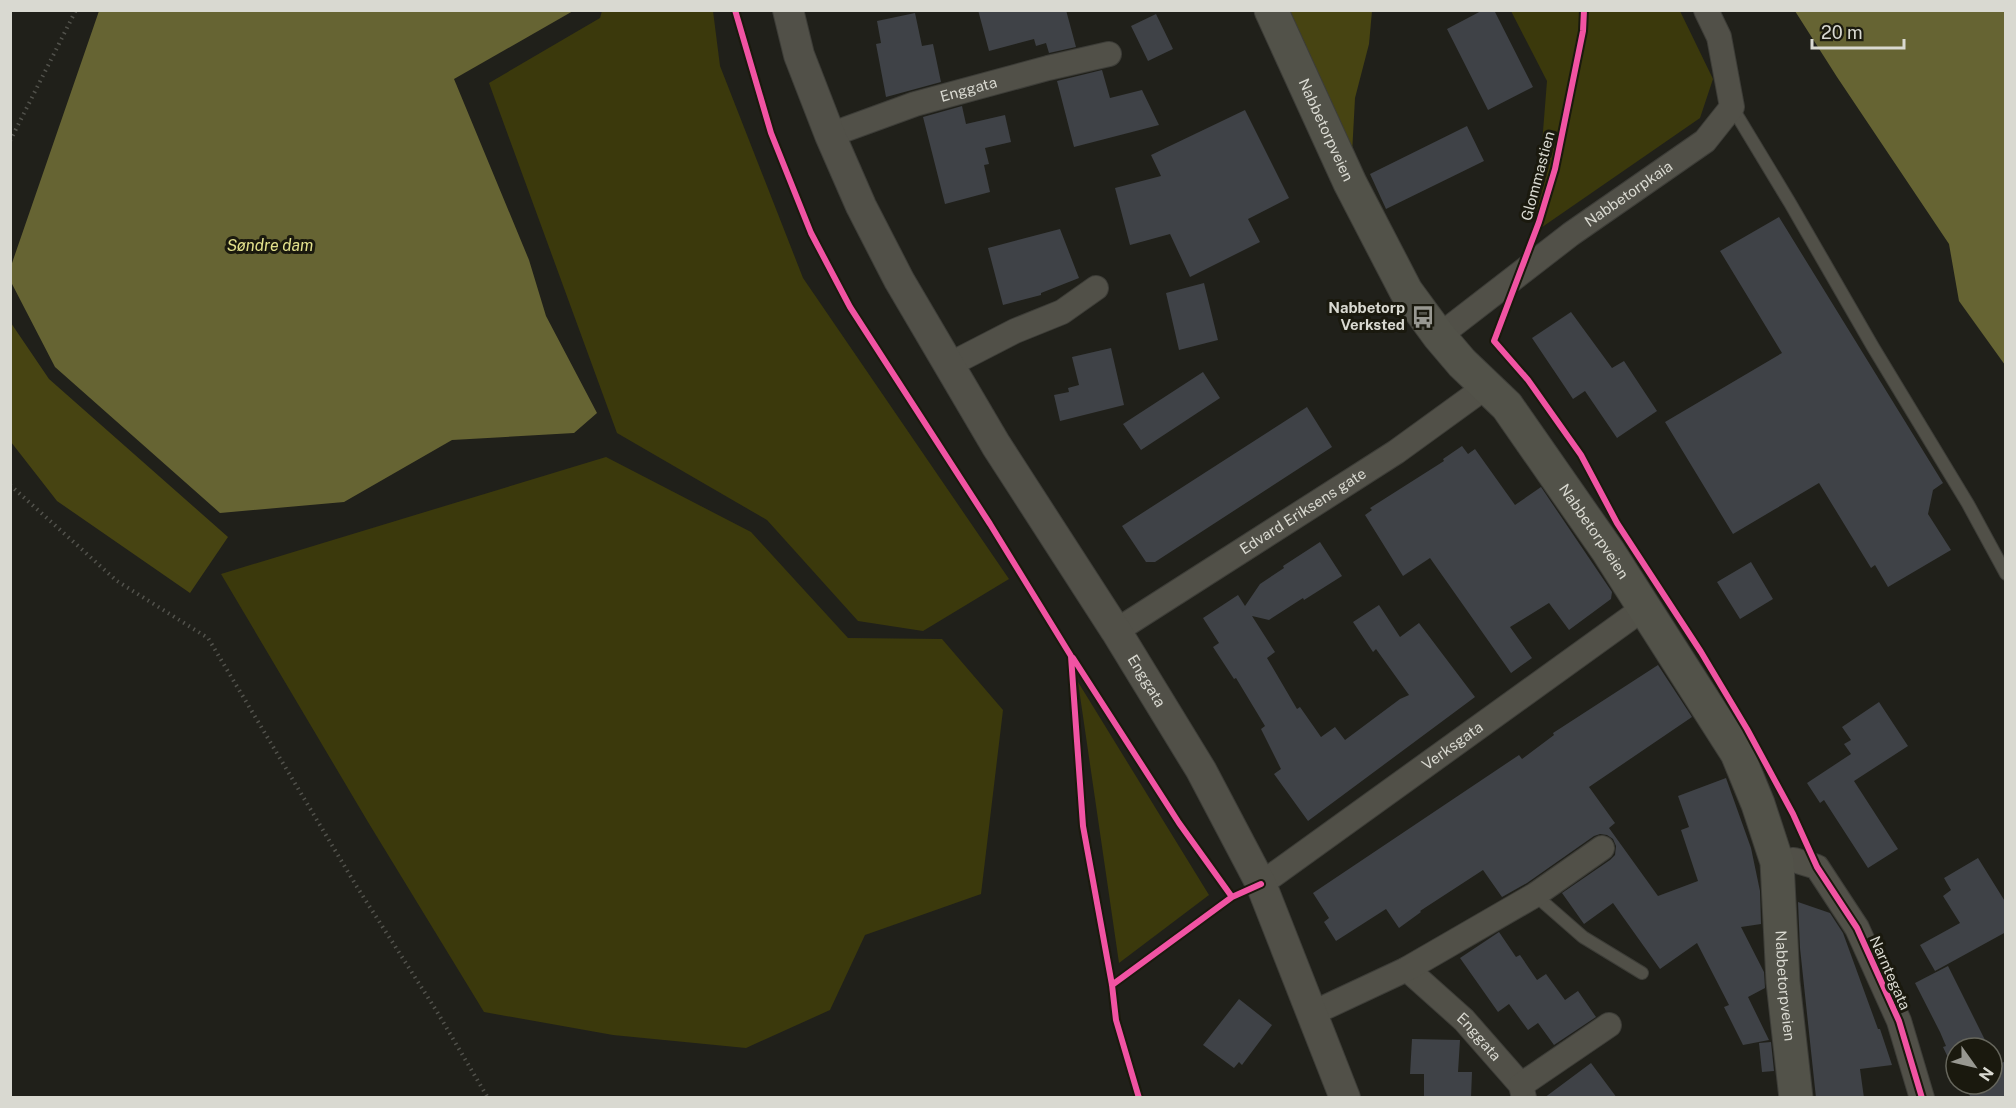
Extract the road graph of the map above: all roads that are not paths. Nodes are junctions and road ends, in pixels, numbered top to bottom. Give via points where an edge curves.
1 (788, 10) edge
2 (1271, 10) edge
3 (1706, 10) edge
4 (1108, 54) dead end
5 (1732, 107) junction
6 (830, 135) junction
7 (1096, 288) dead end
8 (1439, 336) junction
9 (947, 366) junction
10 (1487, 386) junction
11 (2006, 574) edge
12 (1644, 609) junction
13 (1116, 631) junction
14 (1602, 848) dead end
15 (1777, 862) junction
16 (1261, 884) junction
17 (1535, 895) junction
18 (1407, 969) junction
19 (1642, 973) dead end
20 (1312, 1013) junction
21 (1609, 1025) dead end
22 (1522, 1091) edge
23 (1345, 1098) edge
24 (1796, 1098) edge
25 (1922, 1098) edge

1 - 6 street, Enggata via 799,55
2 - 8 main road, Nabbetorpveien via 1350,183 1406,291
3 - 5 street via 1719,37
4 - 6 street, Enggata via 915,104
5 - 8 street, Nabbetorpkaia via 1705,141 1571,234
5 - 11 lane
6 - 9 street, Enggata via 861,206
7 - 9 street via 1062,312
8 - 10 main road, Nabbetorpveien
9 - 13 street, Enggata
10 - 12 main road, Nabbetorpveien via 1507,405
10 - 13 street, Edvard Eriksens gate via 1396,452
12 - 15 main road, Nabbetorpveien via 1737,753
12 - 16 street, Verksgata
13 - 16 street, Enggata via 1201,770
14 - 17 street
15 - 24 main road, Nabbetorpveien via 1783,982
15 - 25 street, Narntegata via 1794,860 1817,867 1857,928 1899,1021
16 - 20 street, Enggata
17 - 18 street
17 - 19 lane via 1583,937
18 - 20 street
18 - 22 street, Enggata via 1464,1020
20 - 23 street, Enggata
21 - 22 street, Enggata

